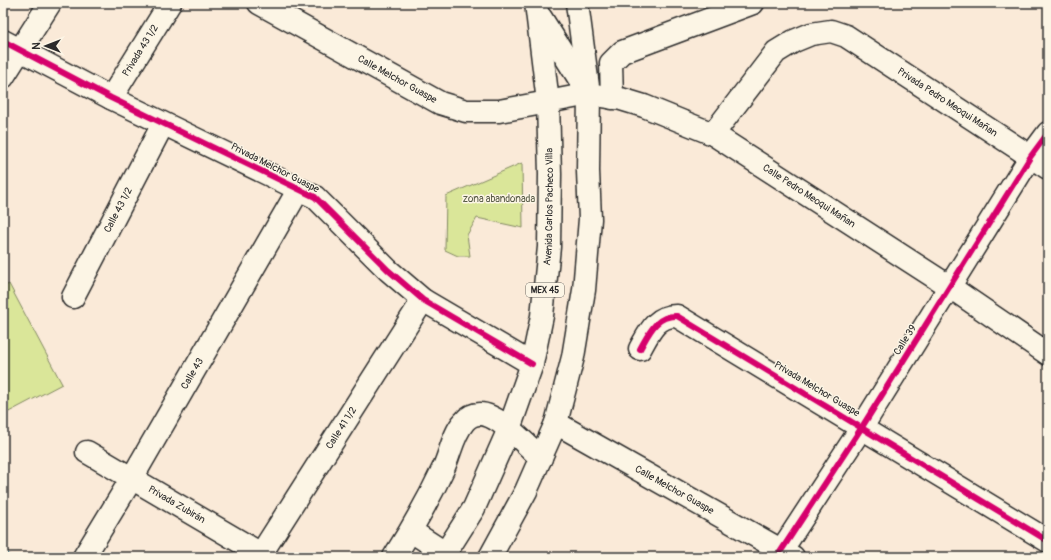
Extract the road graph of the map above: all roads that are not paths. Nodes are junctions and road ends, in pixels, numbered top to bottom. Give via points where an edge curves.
1 (50, 3) edge
2 (170, 3) edge
3 (259, 3) edge
4 (577, 3) edge
5 (753, 3) edge
6 (536, 7) edge
7 (11, 45) edge
8 (3, 77) edge
9 (589, 94) junction
10 (111, 98) junction
11 (612, 98) junction
12 (548, 102) junction
13 (163, 124) junction
14 (1048, 133) edge
15 (713, 134) junction
16 (1039, 162) edge
17 (298, 189) junction
18 (950, 287) junction
19 (73, 297) dead end
20 (422, 300) junction
21 (640, 349) dead end
22 (1048, 354) edge
23 (532, 364) junction
24 (556, 423) junction
25 (862, 427) junction
26 (509, 429) junction
27 (87, 452) dead end
28 (541, 458) junction
29 (132, 478) junction
30 (411, 531) junction
31 (1048, 541) edge
32 (784, 554) edge
33 (444, 555) edge
34 (262, 556) edge
35 (84, 557) edge
36 (394, 557) edge
37 (490, 557) edge

1 - 7 street
2 - 10 street, Privada 43 1/2
3 - 12 street, Calle Melchor Guaspe via 440,103 466,111 499,111
4 - 9 street
5 - 11 street via 622,52 611,63
6 - 9 street
6 - 12 street, Avenida Carlos Pacheco Villa / MEX 45
7 - 8 street
7 - 10 street, Privada Melchor Guaspe
9 - 11 street, Calle Pedro Meoqui Mañan
9 - 12 street, Calle Pedro Meoqui Mañan
9 - 24 street via 590,219 584,290 573,357
10 - 13 street, Privada Melchor Guaspe
11 - 15 street, Calle Pedro Meoqui Mañan via 644,106
12 - 23 street, Avenida Carlos Pacheco Villa / MEX 45 via 549,247 542,316
13 - 17 street, Privada Melchor Guaspe
13 - 19 street, Calle 43 1/2
14 - 16 street, Calle 39
15 - 16 street, Privada Pedro Meoqui Mañan via 776,52 811,34 831,31 846,36
15 - 18 street, Calle Pedro Meoqui Mañan
16 - 18 street, Calle 39
17 - 20 street, Privada Melchor Guaspe via 315,197
17 - 29 street, Calle 43
18 - 22 street, Calle Pedro Meoqui Mañan
18 - 25 street, Calle 39
20 - 23 street, Privada Melchor Guaspe
20 - 34 street, Calle 41 1/2
21 - 25 street, Privada Melchor Guaspe via 656,323 663,318 677,316
23 - 26 street, Avenida Carlos Pacheco Villa / MEX 45
24 - 28 street
24 - 32 street, Calle Melchor Guaspe
25 - 31 street, Privada Melchor Guaspe
25 - 32 street, Calle 39
26 - 28 street
26 - 30 street via 491,416 480,414 472,415 464,421 444,468
26 - 33 street, Avenida Carlos Pacheco Villa / MEX 45 via 474,508
27 - 29 street, Privada Zubirán
28 - 37 street
29 - 34 street, Privada Zubirán
29 - 35 street, Calle 43
30 - 33 street
30 - 36 street

